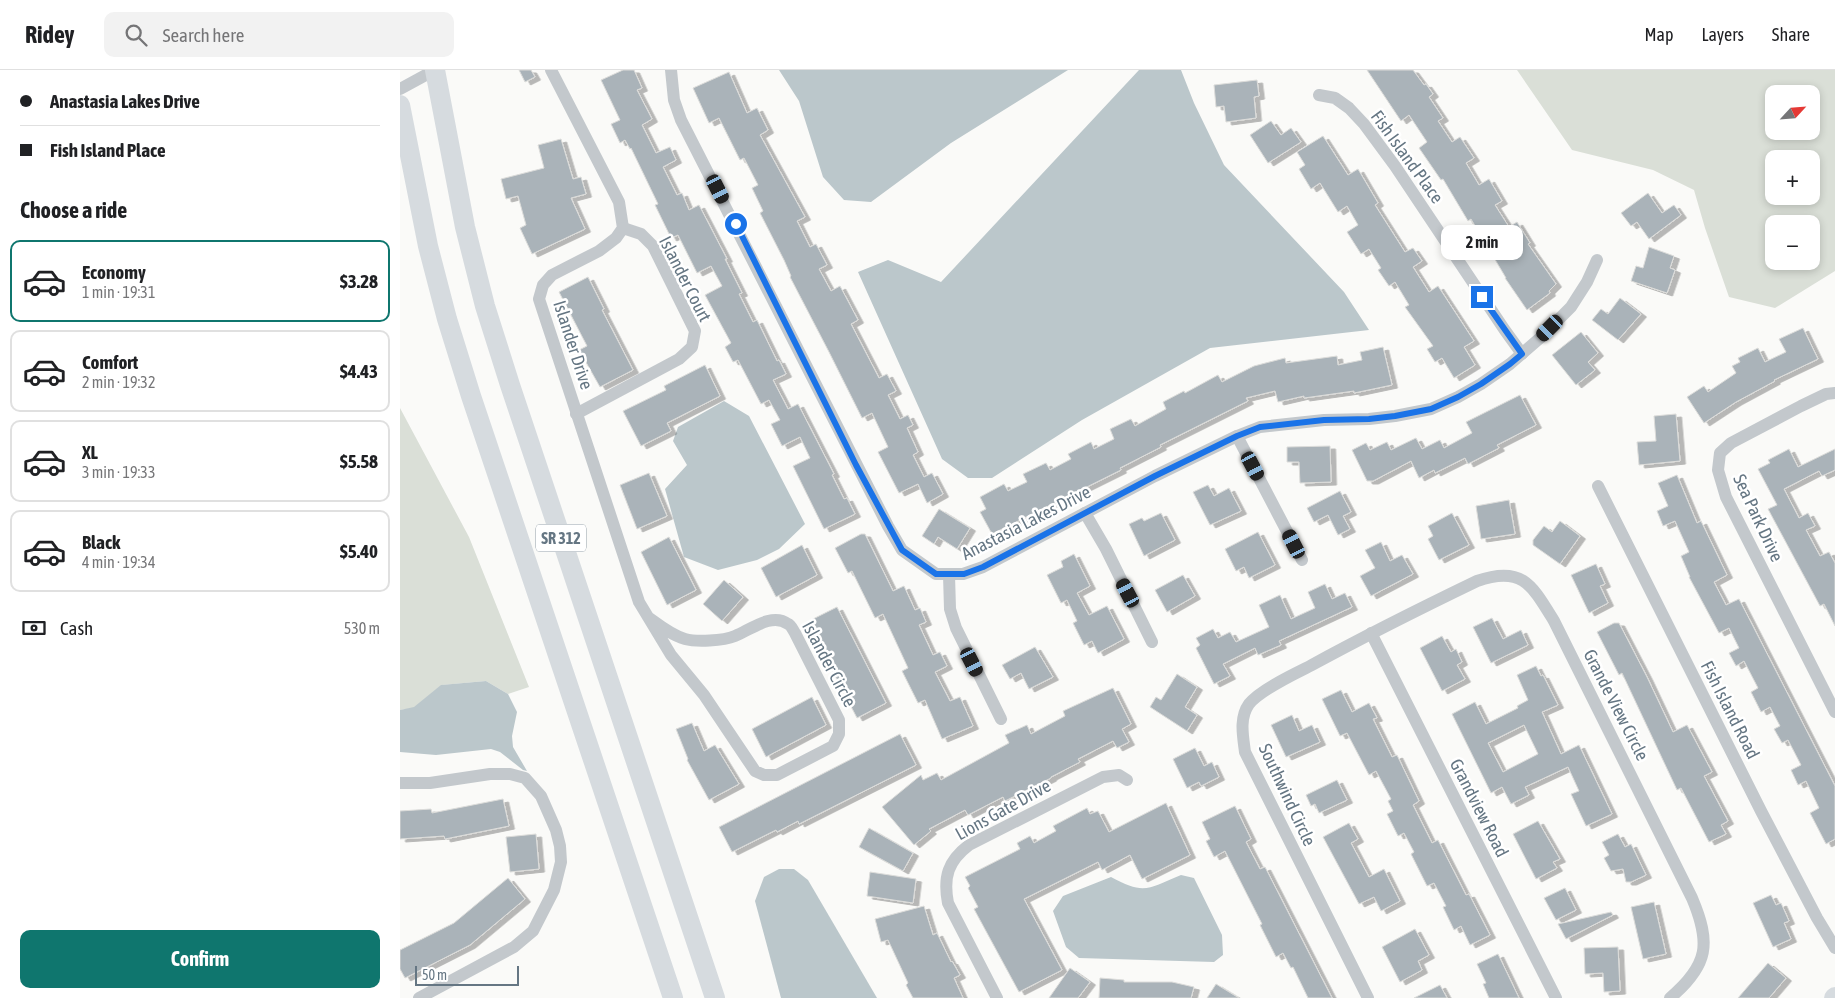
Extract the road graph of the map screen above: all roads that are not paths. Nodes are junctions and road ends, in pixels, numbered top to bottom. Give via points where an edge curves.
1 (435, 70) edge
2 (552, 70) edge
3 (671, 70) edge
4 (400, 89) edge
5 (1319, 95) dead end
6 (400, 105) edge
7 (623, 228) junction
8 (1598, 260) dead end
9 (1522, 354) junction
10 (1835, 393) edge
11 (576, 414) junction
12 (1237, 436) junction
13 (1598, 486) dead end
14 (1085, 513) junction
15 (1302, 560) dead end
16 (949, 575) junction
17 (648, 617) junction
18 (1371, 633) junction
19 (1152, 642) dead end
20 (1835, 712) edge
21 (1001, 719) dead end
22 (1127, 780) dead end
23 (400, 783) edge
24 (1835, 948) edge
25 (419, 998) edge
26 (673, 998) edge
27 (715, 998) edge
28 (997, 998) edge
29 (1368, 998) edge
30 (1556, 998) edge
31 (1670, 998) edge

1 - 4 street
1 - 27 main road, SR 312 via 463,218 485,306
2 - 7 street via 619,202
3 - 16 street, Anastasia Lakes Drive via 674,100 681,120 888,526 902,550 936,574
5 - 9 street, Fish Island Place via 1334,98 1364,124
6 - 26 main road, SR 312 via 426,237 447,319
7 - 11 street, Islander Drive via 599,251 552,275 542,285 539,299
7 - 11 street, Islander Court via 641,234 653,246 695,330 692,347 680,359
8 - 9 street, Anastasia Lakes Drive via 1571,307
9 - 12 street, Anastasia Lakes Drive via 1481,384 1431,409 1369,419 1260,427
10 - 20 street, Sea Park Drive via 1801,406 1731,443 1720,454 1718,470 1730,505
11 - 17 street, Islander Drive via 639,602
12 - 14 street, Anastasia Lakes Drive
12 - 15 street
13 - 24 street, Fish Island Road via 1761,811
14 - 16 street, Anastasia Lakes Drive via 983,567
14 - 19 street
16 - 21 street via 950,609 956,628
17 - 17 street, Islander Circle via 671,656 704,696 755,771 777,775 833,746 840,734 840,720 788,624 776,620 764,622 733,637 685,639
18 - 29 street, Southwind Circle via 1259,695 1248,704 1241,726 1245,752
18 - 30 street, Grandview Road
18 - 31 street, Grande View Circle via 1477,580 1494,575 1513,576 1535,589 1627,764 1699,915 1704,933 1704,952 1694,975
22 - 28 street, Lions Gate Drive via 1119,775 1103,777 969,846 951,864 946,876 948,902
23 - 25 street via 430,783 490,774 525,778 540,796 560,846 561,862 554,890 532,931 514,947

